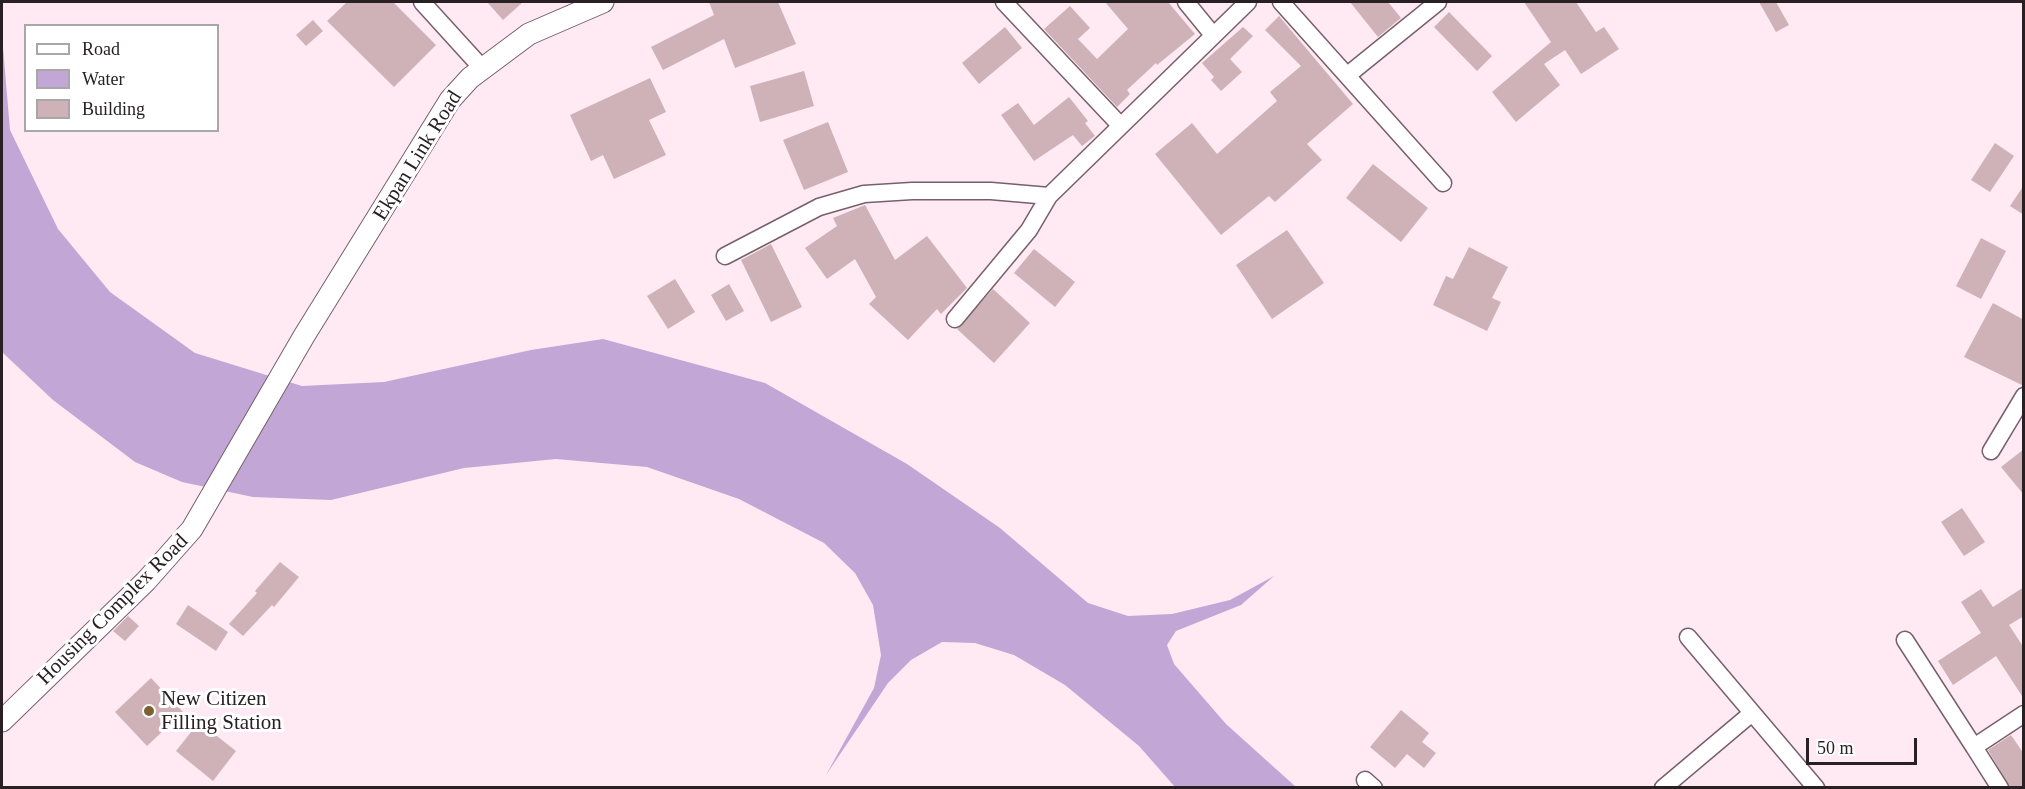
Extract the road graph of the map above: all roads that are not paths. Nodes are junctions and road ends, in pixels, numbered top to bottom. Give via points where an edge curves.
1 (422, 2) edge
2 (603, 2) edge
3 (1004, 2) edge
4 (1186, 2) edge
5 (1248, 2) edge
6 (1281, 2) edge
7 (1438, 2) edge
8 (1212, 35) junction
9 (482, 69) junction
10 (1349, 75) junction
11 (1119, 124) junction
12 (1443, 183) dead end
13 (1049, 196) junction
14 (725, 256) dead end
15 (955, 319) dead end
16 (304, 336) joint
17 (2024, 396) edge
18 (1991, 451) dead end
19 (1688, 637) dead end
20 (1905, 640) dead end
21 (1752, 713) junction
22 (2024, 714) edge
23 (2, 721) edge
24 (1974, 747) junction
25 (1663, 788) edge
26 (1816, 788) edge
27 (2000, 788) edge

1 - 9 street
2 - 9 street, Ekpan Link Road via 529,34
3 - 11 street
4 - 8 street
5 - 8 street
6 - 10 street
7 - 10 street
8 - 11 street
9 - 16 street, Ekpan Link Road via 450,100
10 - 12 street
11 - 13 street
13 - 14 street via 991,191 864,194 819,207
13 - 15 street via 1029,230
16 - 23 street, Housing Complex Road via 192,530 146,581
17 - 18 street
19 - 21 street
20 - 24 street
21 - 25 street
21 - 26 street
22 - 24 street
24 - 27 street

